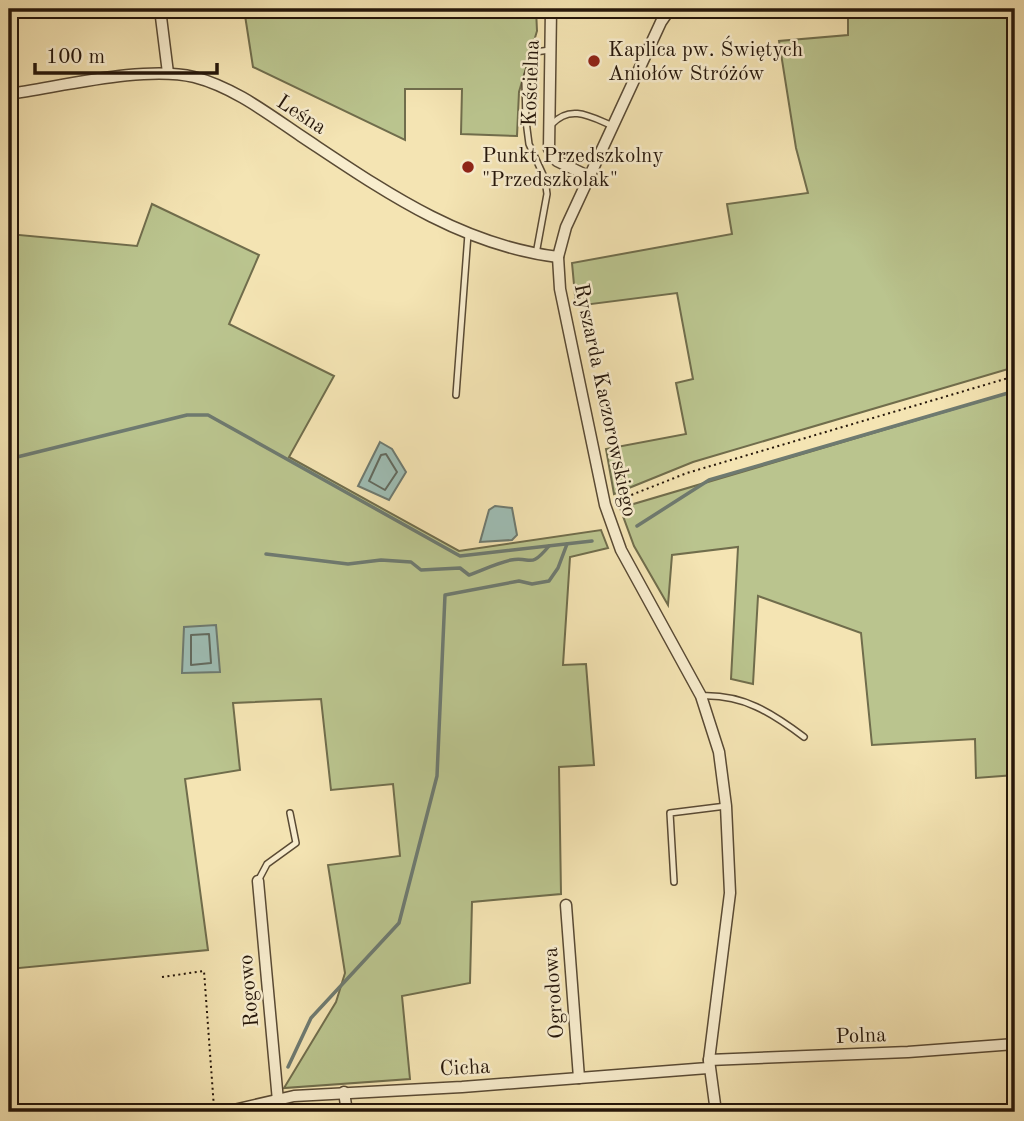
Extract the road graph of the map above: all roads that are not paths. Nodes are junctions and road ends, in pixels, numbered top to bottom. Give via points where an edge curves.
1 (160, 9) edge
2 (551, 9) edge
3 (670, 9) edge
4 (550, 50) junction
5 (168, 74) junction
6 (9, 94) edge
7 (613, 125) junction
8 (548, 130) junction
9 (590, 177) junction
10 (468, 234) junction
11 (536, 254) junction
12 (558, 257) junction
13 (456, 395) dead end
14 (701, 696) junction
15 (804, 737) dead end
16 (726, 806) junction
17 (290, 813) dead end
18 (258, 881) joint
19 (674, 881) dead end
20 (566, 905) dead end
21 (1015, 1044) edge
22 (708, 1064) junction
23 (579, 1078) junction
24 (344, 1092) junction
25 (277, 1098) junction
26 (225, 1112) edge
27 (279, 1112) edge
28 (347, 1112) edge
29 (716, 1112) edge

1 - 5 street
2 - 4 street, Kościelna
3 - 7 street
4 - 8 street, Kościelna
4 - 11 lane via 536,52 525,82 529,144 547,194
5 - 6 street, Leśna
5 - 10 street, Leśna via 192,76 234,92 406,205
7 - 8 lane via 571,113
7 - 9 street
8 - 9 street, Kościelna via 553,157
9 - 12 street via 566,227
10 - 11 street, Leśna
10 - 13 lane
11 - 12 street, Leśna
12 - 14 street, Ryszarda Kaczorowskiego via 560,289 605,505 621,550
14 - 15 lane via 721,695 763,708
14 - 16 street, Ryszarda Kaczorowskiego via 719,752
16 - 19 lane via 670,813
16 - 22 street, Ryszarda Kaczorowskiego via 728,926
17 - 18 lane via 296,843 267,864
18 - 25 street, Rogowo
20 - 23 street, Ogrodowa
21 - 22 street, Polna
22 - 23 street, Cicha
22 - 29 street, Ryszarda Kaczorowskiego
23 - 24 street, Cicha
24 - 25 street, Cicha
24 - 28 street
25 - 26 street, Cicha
25 - 27 street, Rogowo

